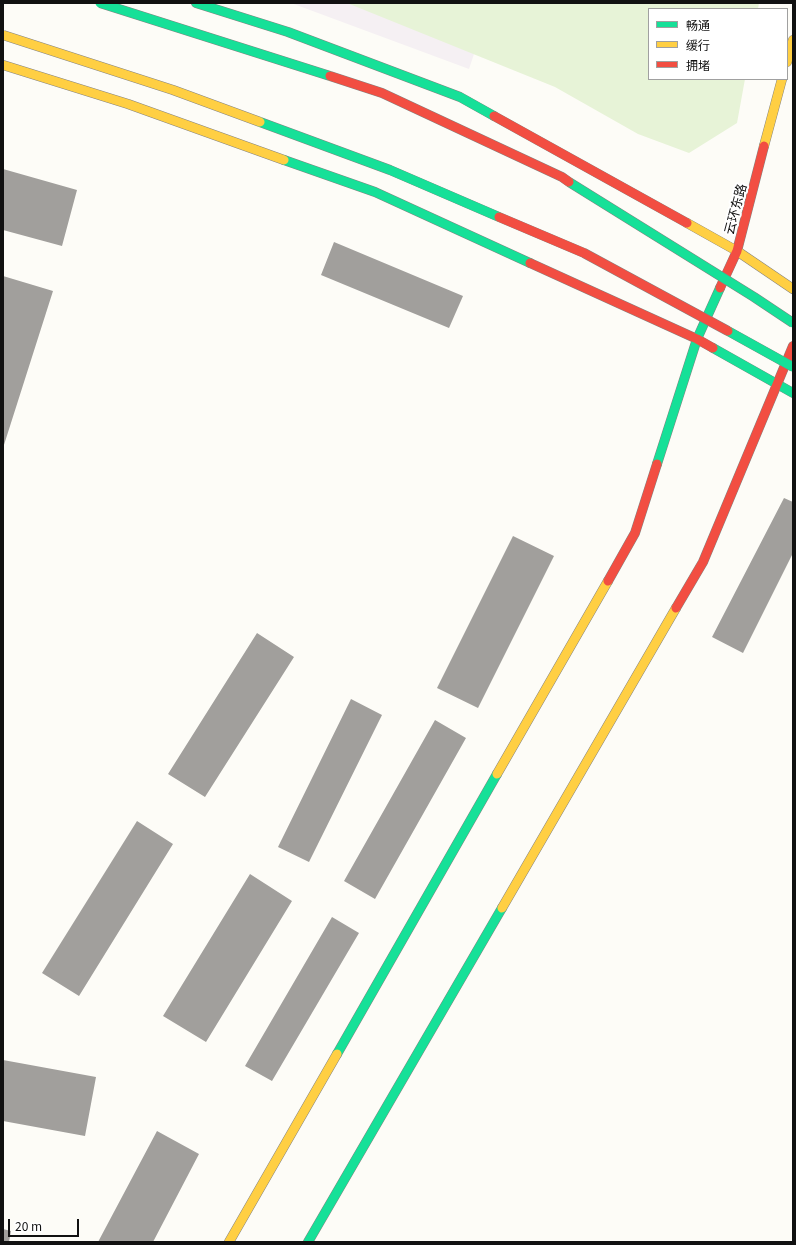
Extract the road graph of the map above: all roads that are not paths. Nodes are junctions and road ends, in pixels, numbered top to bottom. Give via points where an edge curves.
1 (100, 3) edge
2 (196, 3) edge
3 (3, 35) edge
4 (793, 40) edge
5 (788, 58) edge
6 (3, 65) edge
7 (782, 80) edge
8 (737, 251) junction
9 (793, 289) edge
10 (793, 323) edge
11 (696, 339) junction
12 (793, 346) edge
13 (793, 366) edge
14 (777, 383) junction
15 (793, 393) edge
16 (229, 1242) edge
17 (308, 1242) edge

1 - 10 main road, bridge via 389,96 562,177
2 - 8 main road via 288,32 460,97
3 - 13 main road, bridge via 173,90 390,170 584,253
4 - 5 main road
6 - 11 main road via 128,104 375,192
7 - 8 main road, 云环东路
8 - 9 main road
8 - 11 main road, 云环东路
11 - 14 main road
11 - 16 main road, 云环东路 via 635,533
12 - 14 main road
14 - 15 main road
14 - 17 main road via 703,562

